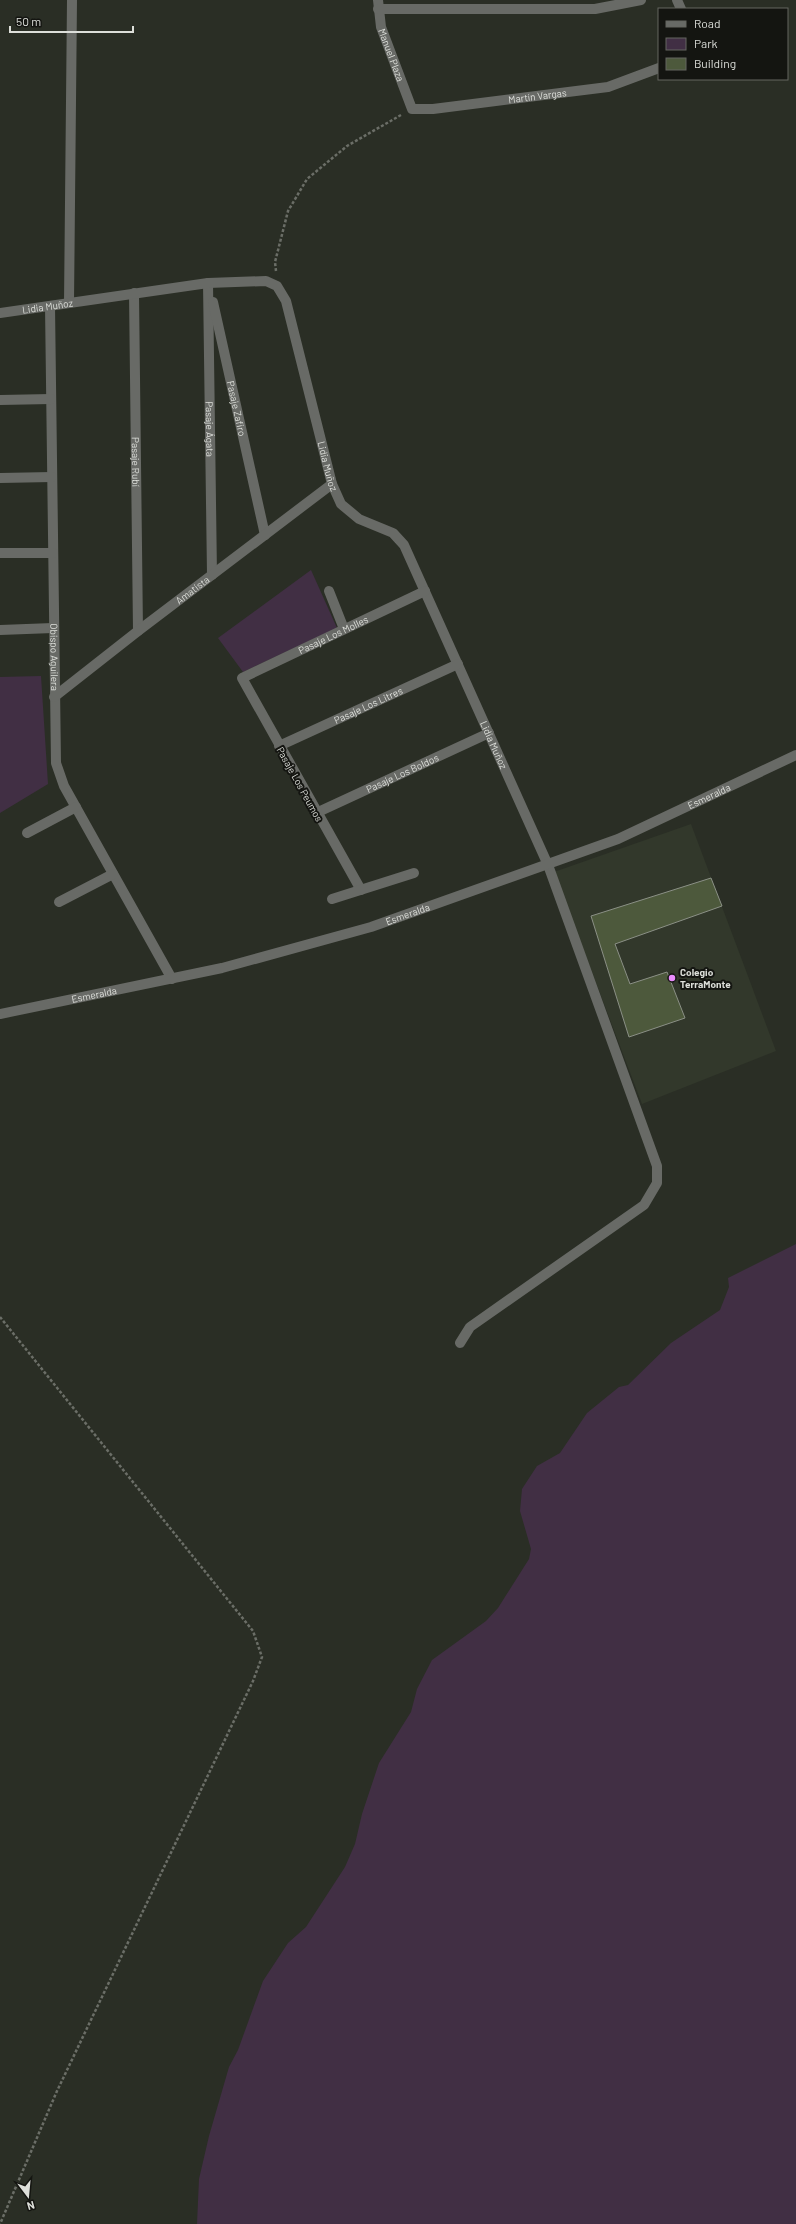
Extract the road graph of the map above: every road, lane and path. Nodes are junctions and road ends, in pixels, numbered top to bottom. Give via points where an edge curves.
1 (72, 0) edge
2 (642, 0) edge
3 (378, 5) edge
4 (658, 68) edge
5 (412, 109) junction
6 (208, 283) junction
7 (277, 286) junction
8 (134, 293) junction
9 (69, 303) junction
10 (50, 306) junction
11 (0, 313) edge
12 (51, 399) junction
13 (0, 400) edge
14 (52, 477) junction
15 (0, 478) edge
16 (332, 484) junction
17 (266, 534) junction
18 (0, 553) edge
19 (53, 553) junction
20 (212, 575) junction
21 (329, 591) dead end
22 (425, 591) junction
23 (53, 628) junction
24 (344, 629) junction
25 (0, 630) edge
26 (138, 631) junction
27 (458, 664) junction
28 (242, 678) joint
29 (54, 697) junction
30 (489, 733) junction
31 (279, 746) junction
32 (796, 755) edge
33 (76, 807) junction
34 (316, 813) junction
35 (27, 833) dead end
36 (548, 865) junction
37 (414, 873) dead end
38 (113, 874) junction
39 (361, 890) junction
40 (332, 899) dead end
41 (59, 902) dead end
42 (172, 979) junction
43 (0, 1014) edge
44 (0, 1317) edge
45 (460, 1343) dead end
46 (0, 2224) edge

1 - 9 street
2 - 3 street via 595,9
3 - 5 street, Manuel Plaza via 381,27
4 - 5 street, Martín Vargas via 608,87 433,109
5 - 7 path via 347,146 307,179 288,211 275,262
6 - 7 street, Lidia Muñoz via 266,281
6 - 8 street, Lidia Muñoz
6 - 17 street, Pasaje Zafiro
6 - 20 street, Pasaje Ágata
7 - 16 street, Lidia Muñoz via 286,301
8 - 9 street, Lidia Muñoz
8 - 26 street, Pasaje Rubí
9 - 10 street, Lidia Muñoz
10 - 11 street, Lidia Muñoz
10 - 12 street, Obispo Aguilera
12 - 13 street
12 - 14 street, Obispo Aguilera
14 - 15 street
14 - 19 street, Obispo Aguilera
16 - 17 street, Amatista
16 - 22 street, Lidia Muñoz via 341,504 359,519 394,533 404,545
17 - 20 street, Amatista
18 - 19 street
19 - 23 street, Obispo Aguilera
20 - 26 street, Amatista
21 - 24 street
22 - 24 street, Pasaje Los Molles
22 - 27 street, Lidia Muñoz
23 - 25 street
23 - 29 street, Obispo Aguilera
24 - 28 street, Pasaje Los Molles
26 - 29 street, Amatista
27 - 30 street, Lidia Muñoz
27 - 31 street, Pasaje Los Litres
28 - 31 street, Pasaje Los Peumos
29 - 33 street, Obispo Aguilera via 56,763 64,786
30 - 34 street, Pasaje Los Boldos
30 - 36 street, Lidia Muñoz
31 - 34 street, Pasaje Los Peumos
32 - 36 street, Esmeralda via 653,824
33 - 35 street
33 - 38 street, Obispo Aguilera
34 - 39 street, Pasaje Los Peumos
36 - 42 street, Esmeralda via 322,942 230,967
36 - 45 street, Lidia Muñoz via 657,1166 657,1183 644,1205 470,1327
37 - 39 street
38 - 41 street
38 - 42 street, Obispo Aguilera
39 - 40 street
42 - 43 street, Esmeralda
44 - 46 path via 253,1631 262,1657 57,2091

